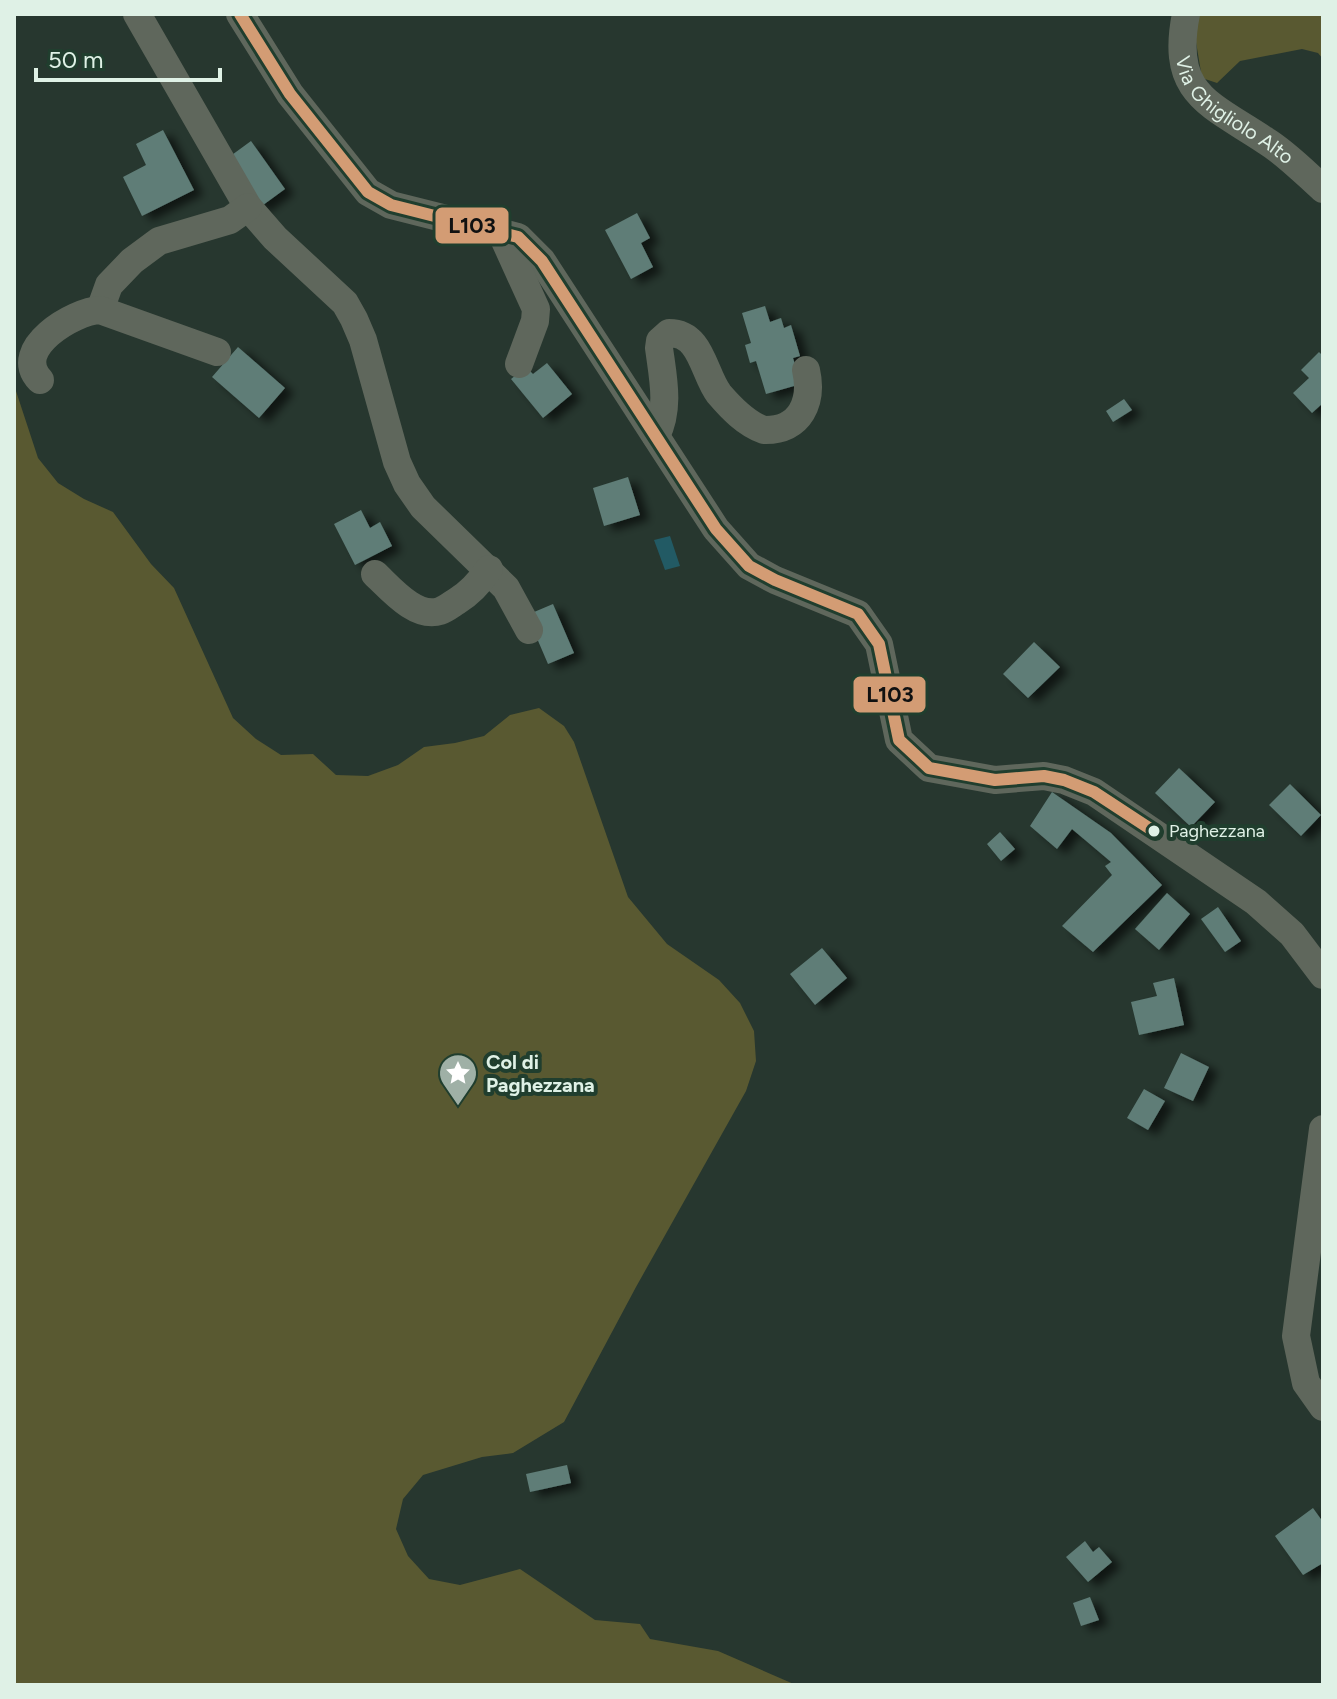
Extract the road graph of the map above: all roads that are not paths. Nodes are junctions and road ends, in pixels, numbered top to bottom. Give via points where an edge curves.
1 (137, 14) edge
2 (240, 14) edge
3 (1186, 14) edge
4 (1323, 189) edge
5 (248, 207) junction
6 (501, 232) junction
7 (100, 310) junction
8 (217, 352) dead end
9 (519, 364) dead end
10 (806, 370) dead end
11 (40, 380) dead end
12 (656, 436) junction
13 (489, 569) junction
14 (375, 574) dead end
15 (529, 630) dead end
16 (1323, 975) edge
17 (1323, 1129) edge
18 (1323, 1407) edge

1 - 5 street
2 - 6 street via 290,94 368,192 391,205
3 - 4 street, Via Ghigliolo Alto via 1183,60 1191,86
5 - 7 street via 230,220 159,241 109,285
5 - 13 street via 345,303 363,340 407,484 423,507
6 - 9 street via 536,309
6 - 12 street via 518,237 542,261
7 - 8 street
7 - 11 street via 67,320 49,333 35,357
10 - 12 street via 808,402 803,412 782,427 764,430 718,392 691,342 669,333 659,348 666,402
12 - 16 street via 716,529 749,566 858,614 879,644 899,740 929,768 995,780 1044,776 1094,792 1256,902 1292,934
13 - 14 street via 463,597 439,612 399,598
13 - 15 street
17 - 18 street via 1296,1336 1306,1383

